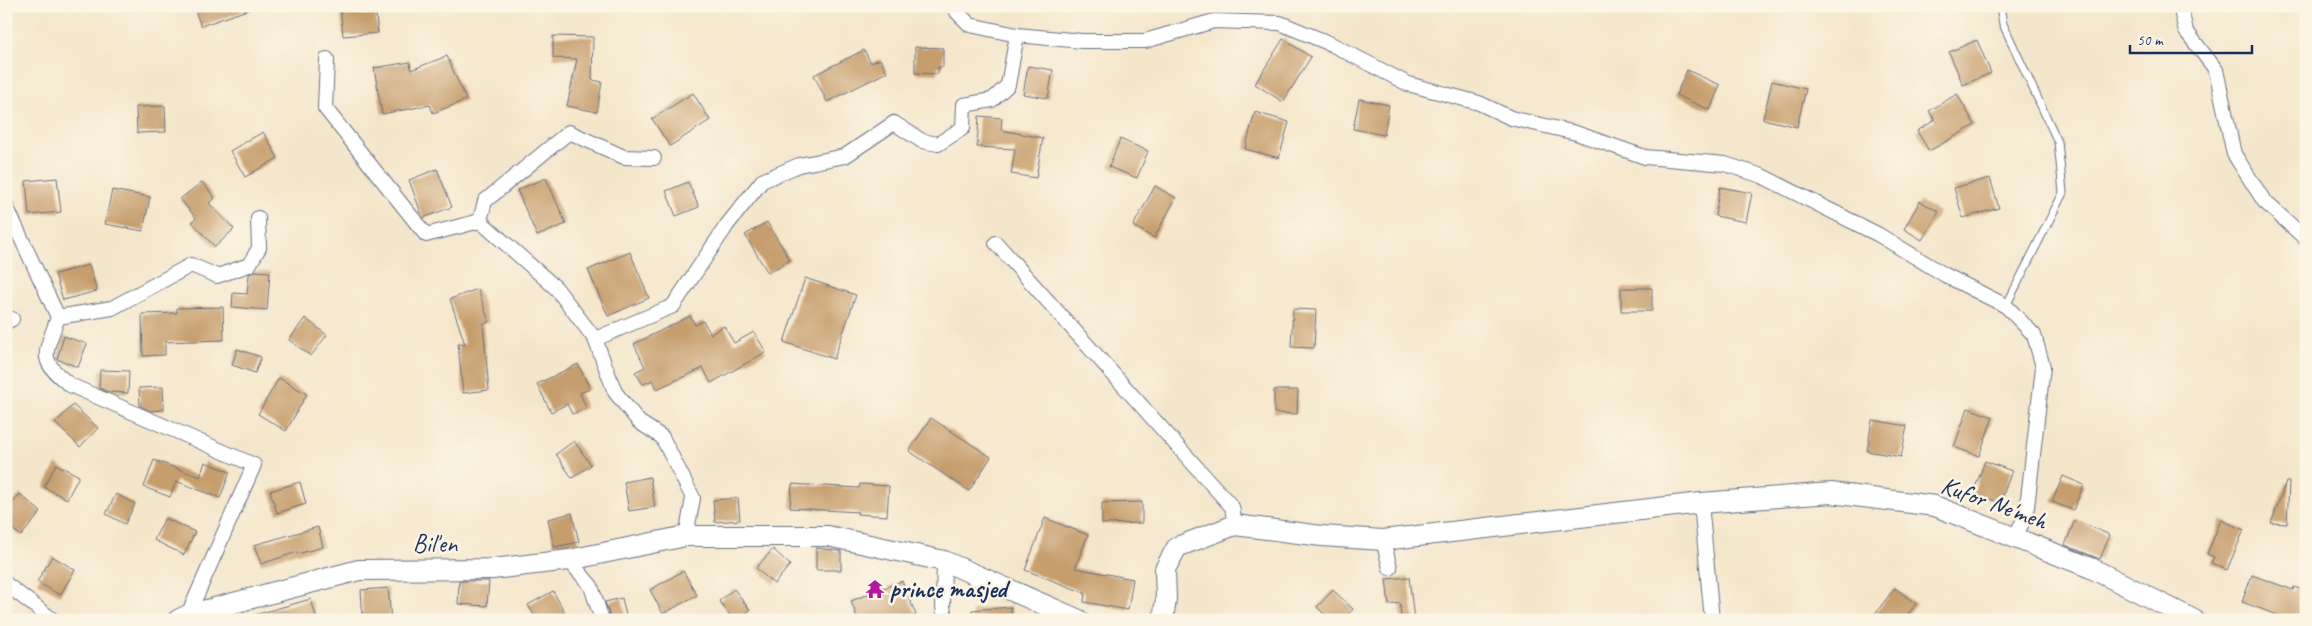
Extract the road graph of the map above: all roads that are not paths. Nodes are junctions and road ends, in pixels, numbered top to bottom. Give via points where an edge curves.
1 (956, 6) edge
2 (2000, 6) edge
3 (2180, 6) edge
4 (1017, 35) junction
5 (328, 59) dead end
6 (654, 158) dead end
7 (6, 206) edge
8 (258, 218) dead end
9 (480, 220) junction
10 (2306, 239) edge
11 (996, 243) dead end
12 (2006, 306) junction
13 (58, 317) junction
14 (595, 340) junction
15 (1701, 503) junction
16 (1235, 525) junction
17 (686, 536) junction
18 (2014, 538) junction
19 (1383, 540) junction
20 (570, 560) junction
21 (944, 561) junction
22 (1390, 568) dead end
23 (6, 584) edge
24 (183, 617) edge
25 (53, 620) edge
26 (602, 620) edge
27 (944, 620) edge
28 (1079, 620) edge
29 (1163, 620) edge
30 (1712, 620) edge
31 (2194, 620) edge

1 - 4 street via 957,12 970,25
2 - 12 lane via 2003,24 2058,142 2063,193
3 - 10 street via 2186,31 2216,70 2234,154 2264,201
4 - 12 street via 1144,41 1214,21 1280,23 1331,44 1408,84 1479,103 1511,118 1576,133 1645,157 1725,164 1762,176 1879,235 1945,275
4 - 14 street via 1008,85 992,100 964,105 963,128 938,144 922,141 894,123 845,156 798,165 762,182 722,232 674,306
5 - 9 street via 325,108 426,235
6 - 9 street via 624,157 568,132 485,201
7 - 13 street
8 - 13 street via 259,248 249,266 218,276 191,266 112,308
9 - 14 street via 556,288
11 - 16 street via 1232,507
12 - 18 street via 2034,335 2043,367 2026,516
13 - 24 street via 45,354 52,371 70,385 254,465
14 - 17 street via 615,392 639,422 662,437 693,498
15 - 18 street, Kufor Ne'meh via 1832,493 1935,506
15 - 19 street, Kufor Ne'meh
15 - 30 street
16 - 19 street, Kufor Ne'meh
16 - 29 street via 1177,547 1165,569
17 - 20 street, Bil'en
17 - 21 street, Bil'en via 828,536
18 - 31 street, Kufor Ne'meh via 2091,568
19 - 22 street
20 - 24 street, Bil'en via 493,569 359,570
20 - 26 street via 591,586
21 - 27 street
21 - 28 street, Bil'en
23 - 25 street

